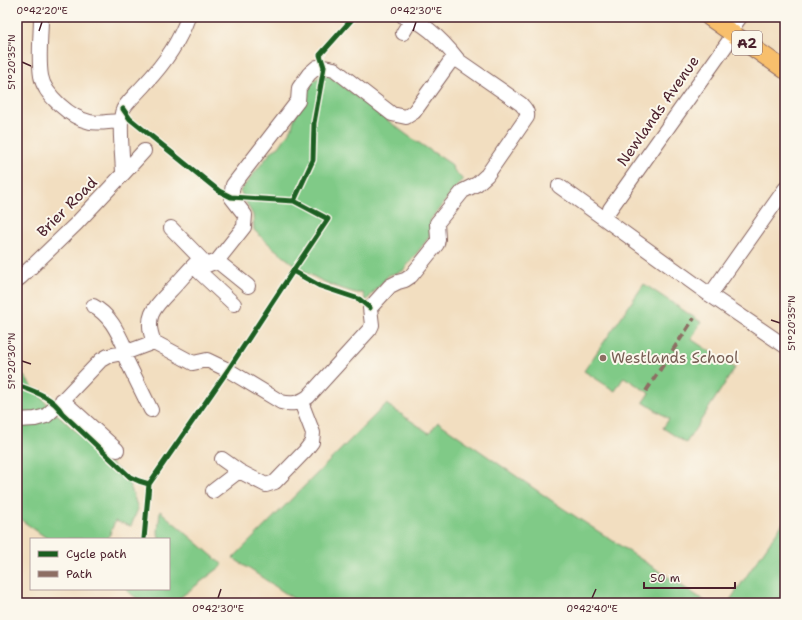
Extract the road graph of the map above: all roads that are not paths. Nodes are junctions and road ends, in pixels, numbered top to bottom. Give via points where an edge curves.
1 (41, 17) edge
2 (188, 17) edge
3 (709, 17) edge
4 (740, 17) edge
5 (408, 18) edge
6 (732, 32) junction
7 (403, 33) dead end
8 (459, 61) junction
9 (785, 70) edge
10 (121, 121) junction
11 (144, 151) dead end
12 (123, 174) junction
13 (559, 186) dead end
14 (785, 189) edge
15 (610, 209) dead end
16 (171, 228) dead end
17 (212, 263) junction
18 (193, 266) junction
19 (17, 280) edge
20 (248, 286) dead end
21 (710, 295) junction
22 (234, 304) dead end
23 (94, 306) dead end
24 (154, 342) junction
25 (785, 346) edge
26 (125, 352) junction
27 (62, 400) junction
28 (301, 402) junction
29 (151, 410) dead end
30 (17, 420) edge
31 (117, 450) dead end
32 (222, 459) dead end
33 (239, 471) junction
34 (213, 491) dead end

1 - 10 street via 41,76 44,89 65,108 90,122
2 - 10 street via 179,41 152,77 123,109
3 - 6 main road, A2
4 - 6 street, Newlands Avenue
5 - 7 street
5 - 8 street via 442,40
6 - 9 main road, A2
6 - 15 street, Newlands Avenue
8 - 17 street via 450,62 414,112 406,118 392,114 334,69 318,67 309,74 299,88 298,101 233,185 231,196 245,215 244,227
8 - 28 street via 521,104 527,117 488,175 463,191 437,223 437,244 411,276 390,286 370,308 370,329
10 - 12 street
11 - 12 street, Brier Road
12 - 19 street, Brier Road via 76,224
13 - 21 street
14 - 21 street
16 - 17 street
17 - 18 street via 196,263
17 - 20 street
18 - 22 street
18 - 24 street via 153,310 150,334
21 - 25 street
23 - 26 street via 101,310 118,331
24 - 26 street
24 - 28 street via 193,363 207,360 281,402
26 - 27 street via 101,360
26 - 29 street
27 - 30 street via 46,416
27 - 31 street
28 - 33 street via 313,433 312,442 305,451 275,482 266,485
32 - 33 street
33 - 34 street

